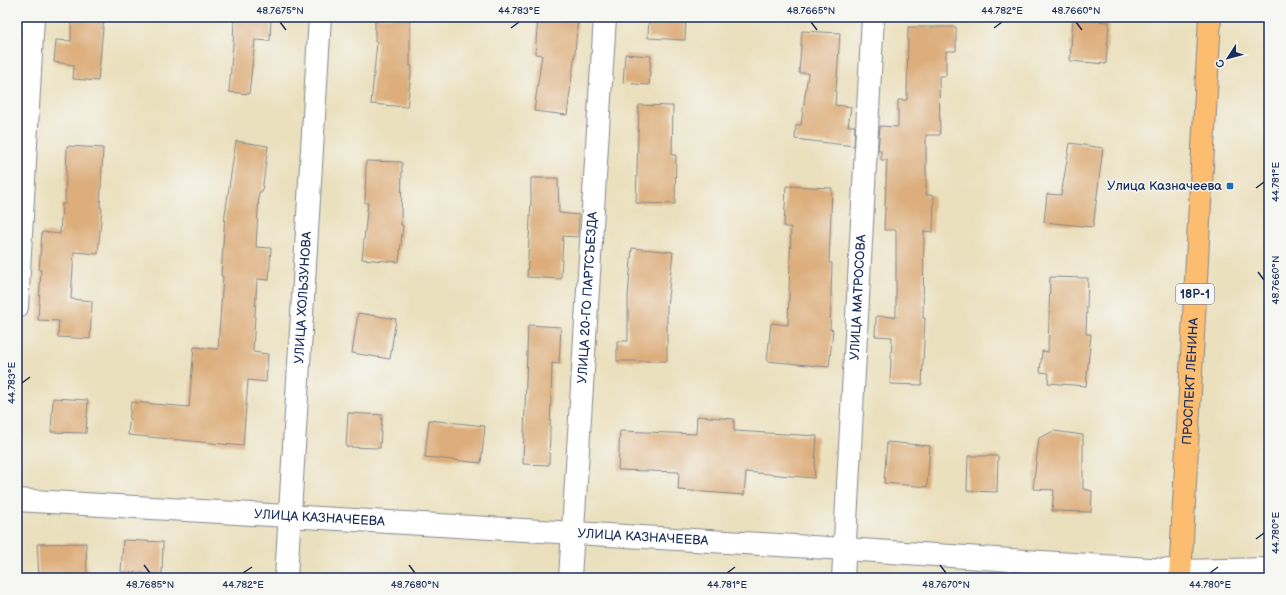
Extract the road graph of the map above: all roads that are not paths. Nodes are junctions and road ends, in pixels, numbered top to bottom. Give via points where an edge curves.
1 (33, 17) edge
2 (320, 17) edge
3 (605, 17) edge
4 (873, 17) edge
5 (1210, 17) edge
6 (17, 307) edge
7 (17, 500) edge
8 (290, 516) junction
9 (572, 533) junction
10 (844, 549) junction
11 (1269, 569) edge
12 (1180, 575) edge
13 (286, 578) edge
14 (570, 578) edge
15 (843, 578) edge

1 - 6 street
2 - 8 street, УЛИЦА ХОЛЬЗУНОВА
3 - 9 street, УЛИЦА 20-ГО ПАРТСЪЕЗДА
4 - 10 street, УЛИЦА МАТРОСОВА
5 - 12 main road, ПРОСПЕКТ ЛЕНИНА / 18Р-1
7 - 8 street, УЛИЦА КАЗНАЧЕЕВА
8 - 9 street, УЛИЦА КАЗНАЧЕЕВА
8 - 13 street, УЛИЦА ХОЛЬЗУНОВА
9 - 10 street, УЛИЦА КАЗНАЧЕЕВА
9 - 14 street, УЛИЦА 20-ГО ПАРТСЪЕЗДА
10 - 12 street, УЛИЦА КАЗНАЧЕЕВА
10 - 15 street, УЛИЦА МАТРОСОВА
11 - 12 street, УЛИЦА КАЗНАЧЕЕВА

